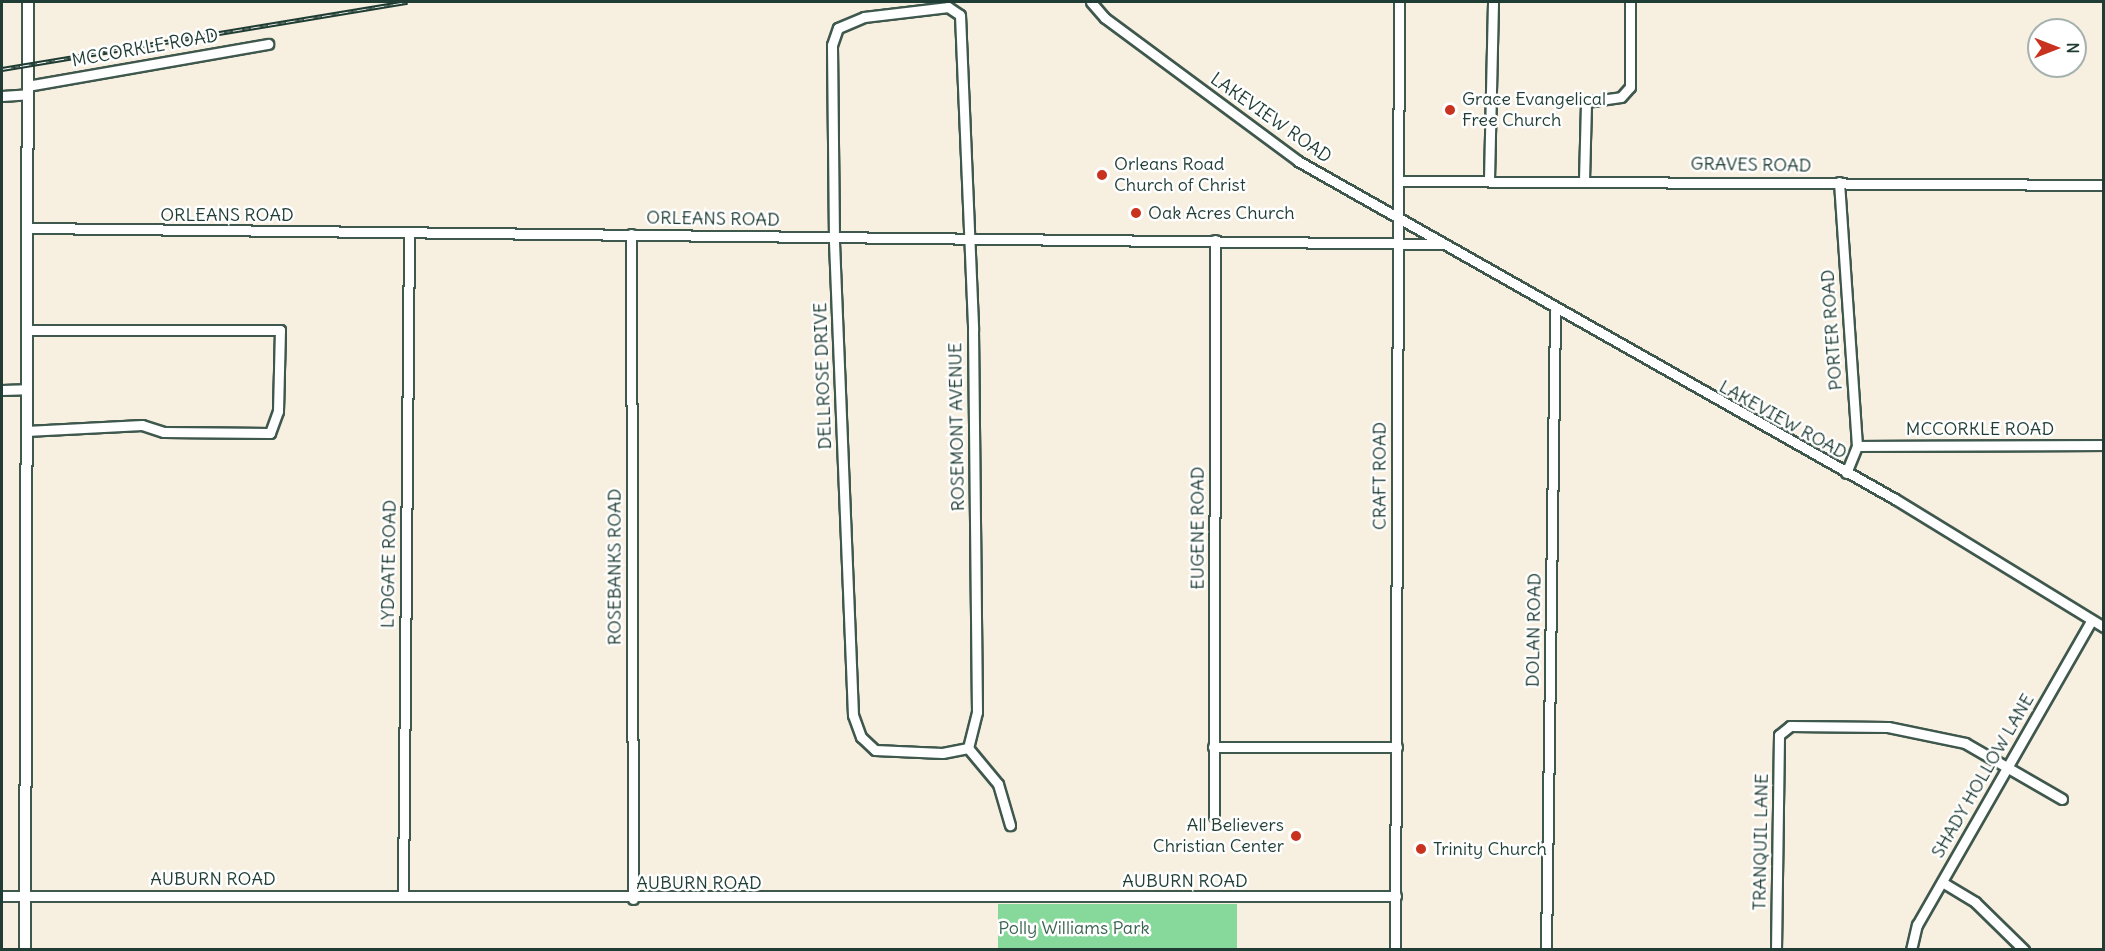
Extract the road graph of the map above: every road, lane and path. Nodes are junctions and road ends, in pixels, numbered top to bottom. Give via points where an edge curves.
1 (28, 2) edge
2 (1091, 2) edge
3 (1399, 2) edge
4 (1493, 2) edge
5 (1630, 2) edge
6 (960, 15) joint
7 (268, 44) dead end
8 (28, 90) junction
9 (2, 96) edge
10 (1489, 179) junction
11 (1584, 180) junction
12 (1398, 181) junction
13 (1839, 182) junction
14 (2103, 185) edge
15 (1397, 214) junction
16 (28, 228) junction
17 (409, 232) junction
18 (631, 234) junction
19 (966, 236) junction
20 (834, 238) junction
21 (1215, 240) junction
22 (1444, 243) junction
23 (1397, 244) junction
24 (1555, 311) junction
25 (27, 330) junction
26 (2, 390) edge
27 (26, 390) junction
28 (26, 431) junction
29 (2103, 445) edge
30 (1857, 446) junction
31 (1846, 473) junction
32 (2091, 621) junction
33 (2103, 627) edge
34 (1214, 747) junction
35 (1397, 747) junction
36 (968, 748) junction
37 (2007, 768) junction
38 (2062, 799) dead end
39 (1214, 816) dead end
40 (1010, 825) dead end
41 (1942, 882) junction
42 (403, 895) junction
43 (2, 896) edge
44 (25, 896) junction
45 (1396, 896) junction
46 (633, 899) junction
47 (25, 950) edge
48 (1395, 950) edge
49 (1546, 950) edge
50 (1776, 950) edge
51 (1911, 950) edge
52 (2024, 950) edge

1 - 8 main road
2 - 15 street, LAKEVIEW ROAD via 1105,18 1298,161
3 - 12 street, CRAFT ROAD
4 - 10 street
5 - 11 street via 1630,87 1621,97 1586,102
6 - 19 street, ROSEMONT AVENUE
6 - 20 street, DELLROSE DRIVE via 948,7 864,17 838,28 832,45
7 - 8 street, MCCORKLE ROAD
8 - 9 street, MCCORKLE ROAD
8 - 16 main road
10 - 11 street, GRAVES ROAD
10 - 12 street, GRAVES ROAD
11 - 13 street, GRAVES ROAD
12 - 15 street, CRAFT ROAD
13 - 14 street, GRAVES ROAD
13 - 30 street, PORTER ROAD
15 - 22 street, LAKEVIEW ROAD
15 - 23 street, CRAFT ROAD
16 - 17 street, ORLEANS ROAD
16 - 25 main road
17 - 18 street, ORLEANS ROAD
17 - 42 street, LYDGATE ROAD
18 - 20 street, ORLEANS ROAD
18 - 46 street, ROSEBANKS ROAD
19 - 20 street, ORLEANS ROAD
19 - 21 street, ORLEANS ROAD
19 - 36 street, ROSEMONT AVENUE via 973,330 977,712
20 - 36 street, DELLROSE DRIVE via 853,715 861,737 875,750 942,753
21 - 23 street, ORLEANS ROAD
21 - 34 street, EUGENE ROAD
22 - 23 street
22 - 24 street, LAKEVIEW ROAD
23 - 35 street, CRAFT ROAD
24 - 31 street, LAKEVIEW ROAD
24 - 49 street, DOLAN ROAD
25 - 27 main road
25 - 28 street via 280,330 278,411 270,433 164,432 142,425
26 - 27 street
27 - 28 main road
28 - 44 main road
29 - 30 street, MCCORKLE ROAD
30 - 31 street, PORTER ROAD
31 - 32 street, LAKEVIEW ROAD
32 - 33 street, LAKEVIEW ROAD
32 - 37 street, SHADY HOLLOW LANE
34 - 35 street
34 - 39 street, EUGENE ROAD
35 - 45 street, CRAFT ROAD
36 - 40 street via 998,784
37 - 38 street
37 - 41 street, SHADY HOLLOW LANE
37 - 50 street, TRANQUIL LANE via 1965,743 1898,728 1791,726 1779,735
41 - 51 street, SHADY HOLLOW LANE via 1917,925
41 - 52 street via 1975,902
42 - 44 street, AUBURN ROAD
42 - 46 street, AUBURN ROAD
43 - 44 street, AUBURN ROAD
44 - 47 main road
45 - 46 street, AUBURN ROAD
45 - 48 street, CRAFT ROAD

